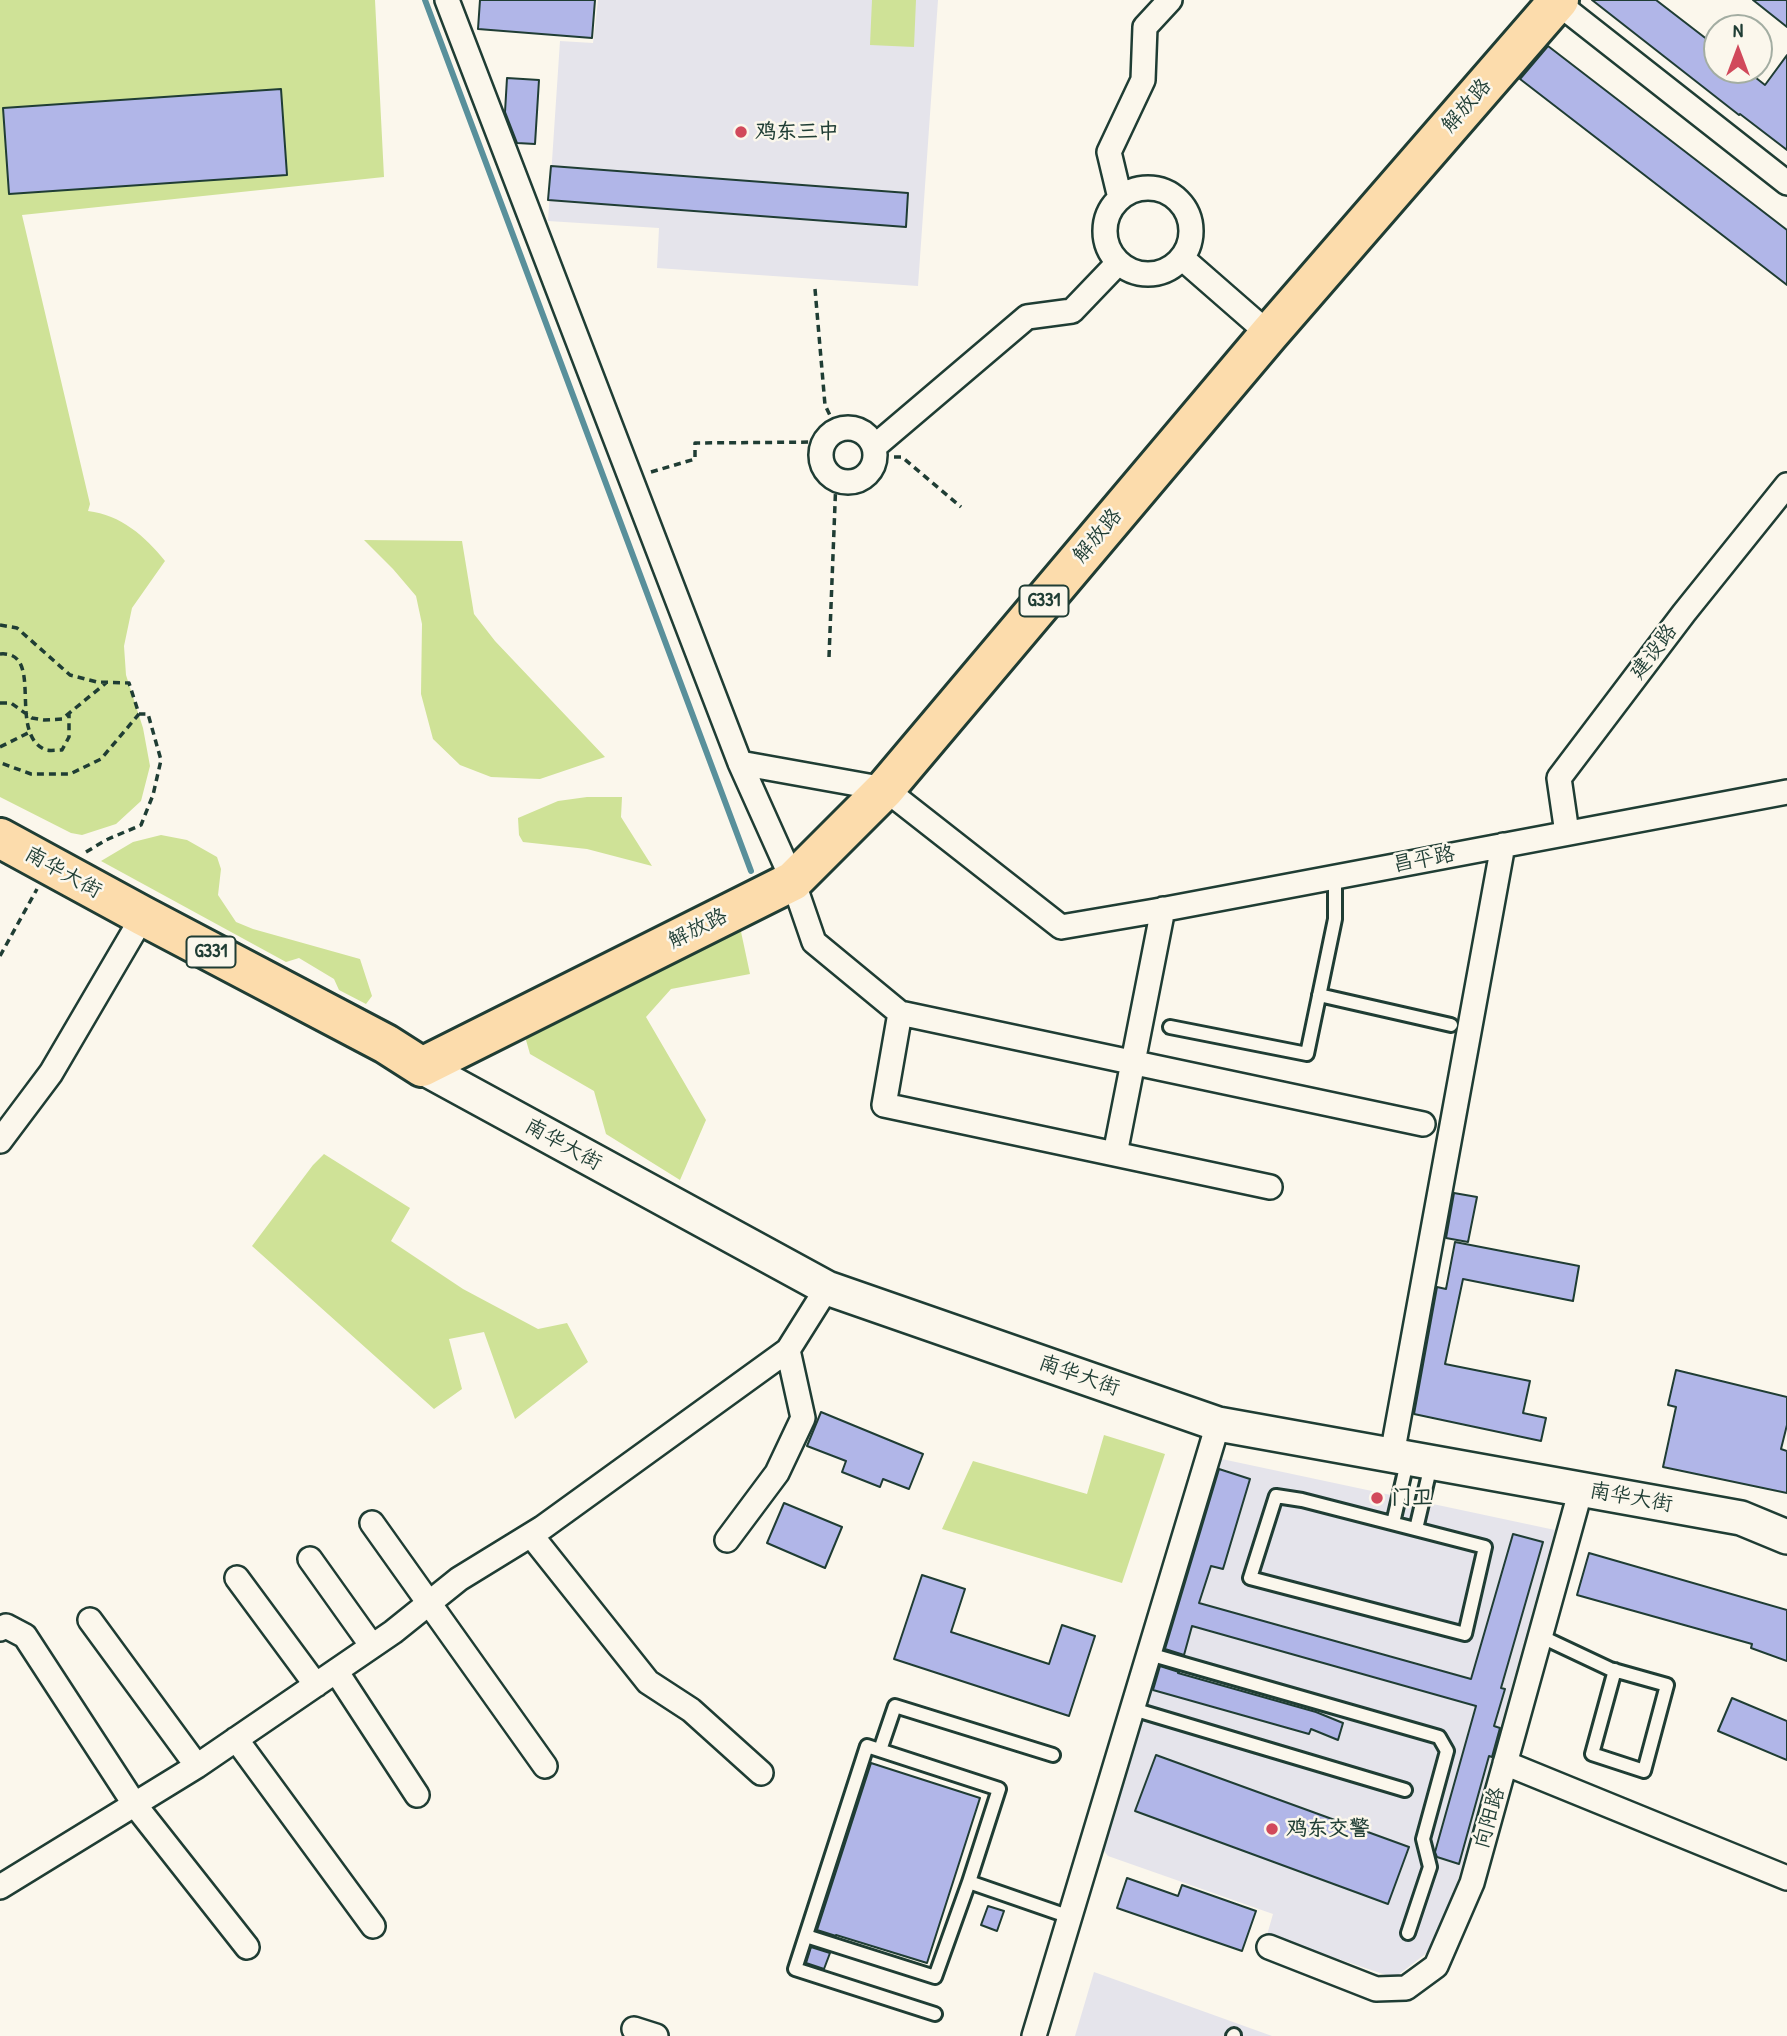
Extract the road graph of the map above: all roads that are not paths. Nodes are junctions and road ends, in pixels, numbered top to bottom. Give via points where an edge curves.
1 (447, 0) edge
2 (1170, 0) edge
3 (1557, 1) edge
4 (1787, 183) edge
5 (1120, 198) junction
6 (1182, 258) junction
7 (1118, 262) junction
8 (1269, 334) junction
9 (874, 452) junction
10 (1787, 485) edge
11 (740, 763) junction
12 (884, 789) junction
13 (1787, 792) edge
14 (1567, 833) junction
15 (0, 838) edge
16 (1503, 845) junction
17 (0, 858) edge
18 (1335, 877) junction
19 (55, 878) junction
20 (793, 881) junction
21 (1163, 909) junction
22 (139, 923) junction
23 (1319, 995) junction
24 (900, 1013) junction
25 (1451, 1025) dead end
26 (1170, 1027) dead end
27 (1134, 1063) junction
28 (422, 1067) junction
29 (1423, 1124) dead end
30 (0, 1141) edge
31 (1115, 1154) junction
32 (1270, 1187) dead end
33 (827, 1289) junction
34 (788, 1350) junction
35 (1218, 1424) junction
36 (1411, 1459) junction
37 (1581, 1489) junction
38 (372, 1523) dead end
39 (1394, 1523) junction
40 (1416, 1529) junction
41 (531, 1535) junction
42 (1787, 1537) edge
43 (727, 1541) dead end
44 (310, 1559) dead end
45 (237, 1578) dead end
46 (428, 1604) junction
47 (90, 1620) dead end
48 (0, 1629) edge
49 (1540, 1636) junction
50 (372, 1646) junction
51 (1149, 1654) junction
52 (1615, 1670) junction
53 (336, 1671) junction
54 (316, 1685) junction
55 (1133, 1709) junction
56 (236, 1739) junction
57 (880, 1750) junction
58 (1053, 1755) dead end
59 (1505, 1763) junction
60 (197, 1766) junction
61 (545, 1766) dead end
62 (761, 1773) dead end
63 (1405, 1790) dead end
64 (417, 1795) dead end
65 (135, 1805) junction
66 (1787, 1878) edge
67 (969, 1882) junction
68 (0, 1887) edge
69 (1070, 1917) junction
70 (373, 1926) dead end
71 (1408, 1933) dead end
72 (806, 1936) junction
73 (247, 1947) dead end
74 (1269, 1947) dead end
75 (935, 2014) dead end
76 (1034, 2036) edge

1 - 11 street
2 - 5 street via 1144,27 1143,80 1109,152
3 - 4 street
3 - 8 highway, 解放路 / G331
5 - 6 street via 1147,188 1161,190 1184,206 1191,232
5 - 7 street via 1105,223 1109,251
6 - 7 street via 1158,274 1130,271
6 - 8 street
7 - 9 street via 1072,311 1027,317
8 - 12 highway, 解放路 / G331
9 - 9 street via 870,439 855,429 830,436 820,450 820,459 836,480 844,482 861,478 873,465
10 - 14 street, 建设路 via 1559,778
11 - 12 street
11 - 20 street
12 - 20 highway, 解放路 / G331
12 - 21 street, 昌平路 via 1061,927
13 - 14 street, 昌平路
14 - 16 street, 昌平路
15 - 19 highway, 南华大街 / G331
16 - 18 street, 昌平路
16 - 36 street
17 - 19 highway, 南华大街 / G331
18 - 21 street, 昌平路
18 - 23 lane via 1335,919
19 - 22 highway, 南华大街 / G331
20 - 24 street via 814,942
20 - 28 highway, 解放路 / G331
21 - 27 street
22 - 28 highway, 南华大街 / G331 via 309,1023 380,1059
22 - 30 street via 51,1073
23 - 25 lane
23 - 26 lane via 1307,1054
24 - 27 street
24 - 31 street via 884,1105
27 - 29 street
27 - 31 street
28 - 33 main road, 南华大街
31 - 32 street
33 - 34 street
33 - 35 main road, 南华大街
34 - 41 street
34 - 43 street via 803,1418 777,1473
35 - 36 main road, 南华大街
35 - 51 street
36 - 37 main road, 南华大街
36 - 39 lane
36 - 40 lane
37 - 42 main road, 南华大街 via 1741,1518
37 - 49 street, 向阳路
38 - 46 street
39 - 40 lane
39 - 40 lane via 1276,1496 1251,1578 1465,1634 1485,1547
41 - 46 street via 459,1579
41 - 62 street via 648,1682 691,1710
44 - 50 street
45 - 54 street
46 - 50 street
46 - 61 street
47 - 60 street
48 - 65 street via 6,1626 25,1636
49 - 52 lane
49 - 59 street, 向阳路
50 - 53 street
51 - 55 street
51 - 71 lane via 1439,1737 1447,1751 1423,1839 1430,1867
52 - 52 lane via 1667,1685 1644,1771 1592,1754
53 - 54 street
53 - 64 street
54 - 56 street
55 - 63 lane
55 - 69 street
56 - 60 street
56 - 70 street
57 - 58 lane via 895,1706
57 - 67 lane via 999,1788
57 - 72 lane via 867,1746
59 - 66 street
59 - 74 street, 向阳路 via 1472,1882 1436,1966 1406,1988 1376,1989
60 - 65 street
65 - 68 street
65 - 73 street
67 - 69 lane
67 - 72 lane via 934,1978
69 - 76 street
72 - 75 lane via 795,1969

